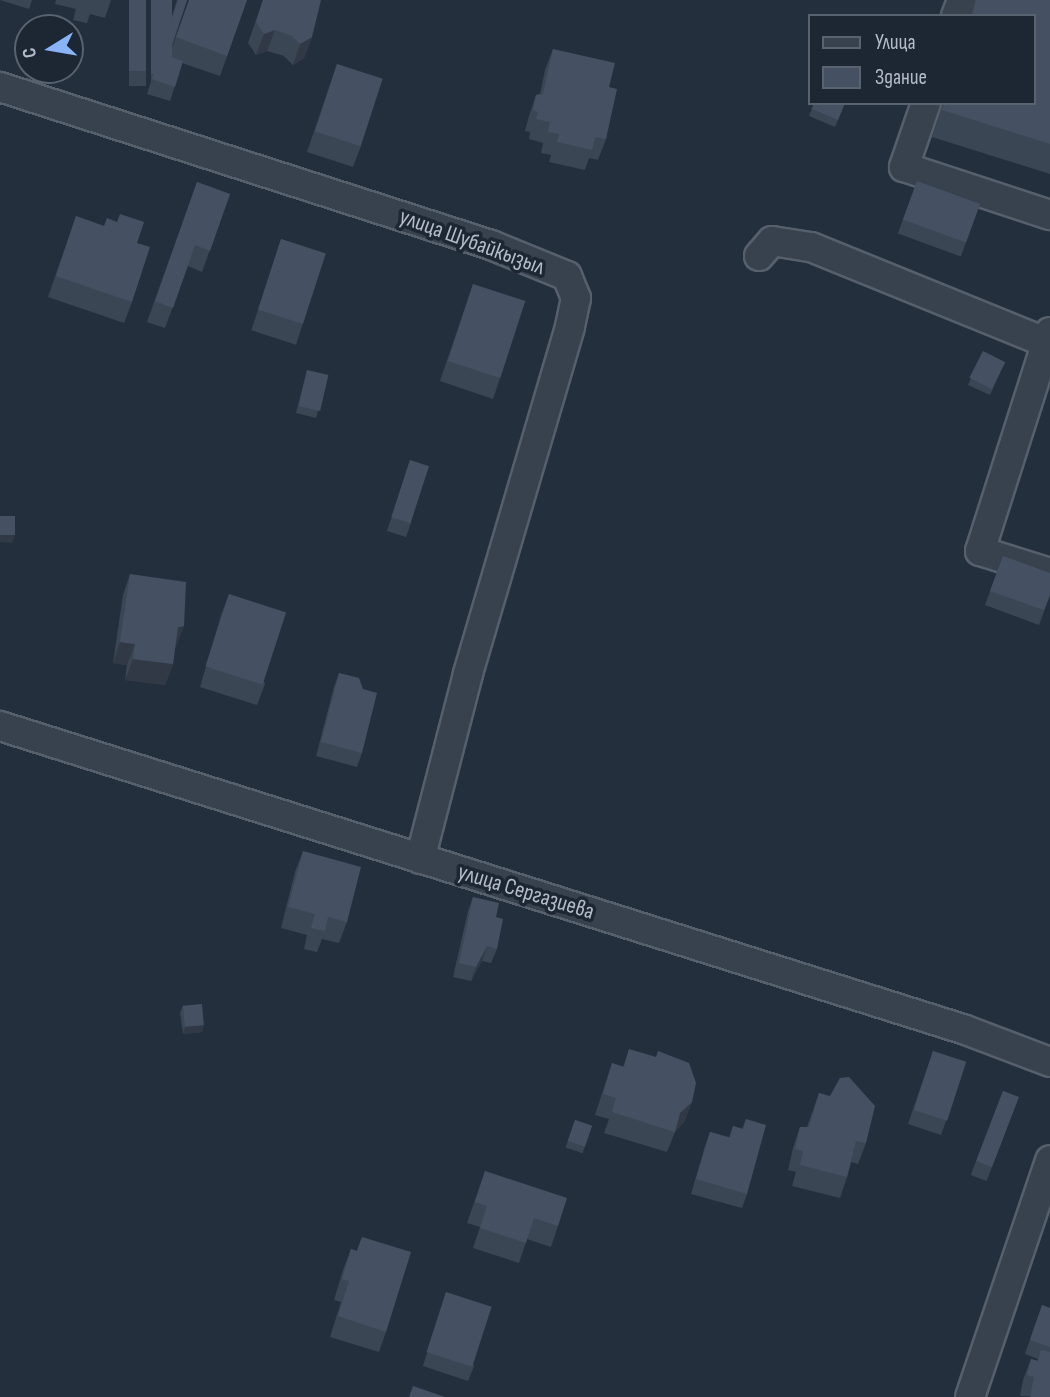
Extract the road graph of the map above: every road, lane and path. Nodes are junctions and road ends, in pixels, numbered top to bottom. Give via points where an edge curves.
1 (0, 87) edge
2 (925, 105) edge
3 (1050, 215) edge
4 (759, 256) dead end
5 (1048, 337) edge
6 (1050, 573) edge
7 (0, 726) edge
8 (420, 859) junction
9 (1050, 1062) edge
10 (1050, 1160) edge
11 (970, 1397) edge

1 - 8 street, улица Шубайкызыл via 491,244 567,276 576,298 570,327
2 - 3 street via 904,167
4 - 5 street via 772,241 811,247
5 - 6 street via 980,551
7 - 8 street, улица Сергазиева
8 - 9 street, улица Сергазиева via 963,1029
10 - 11 street

